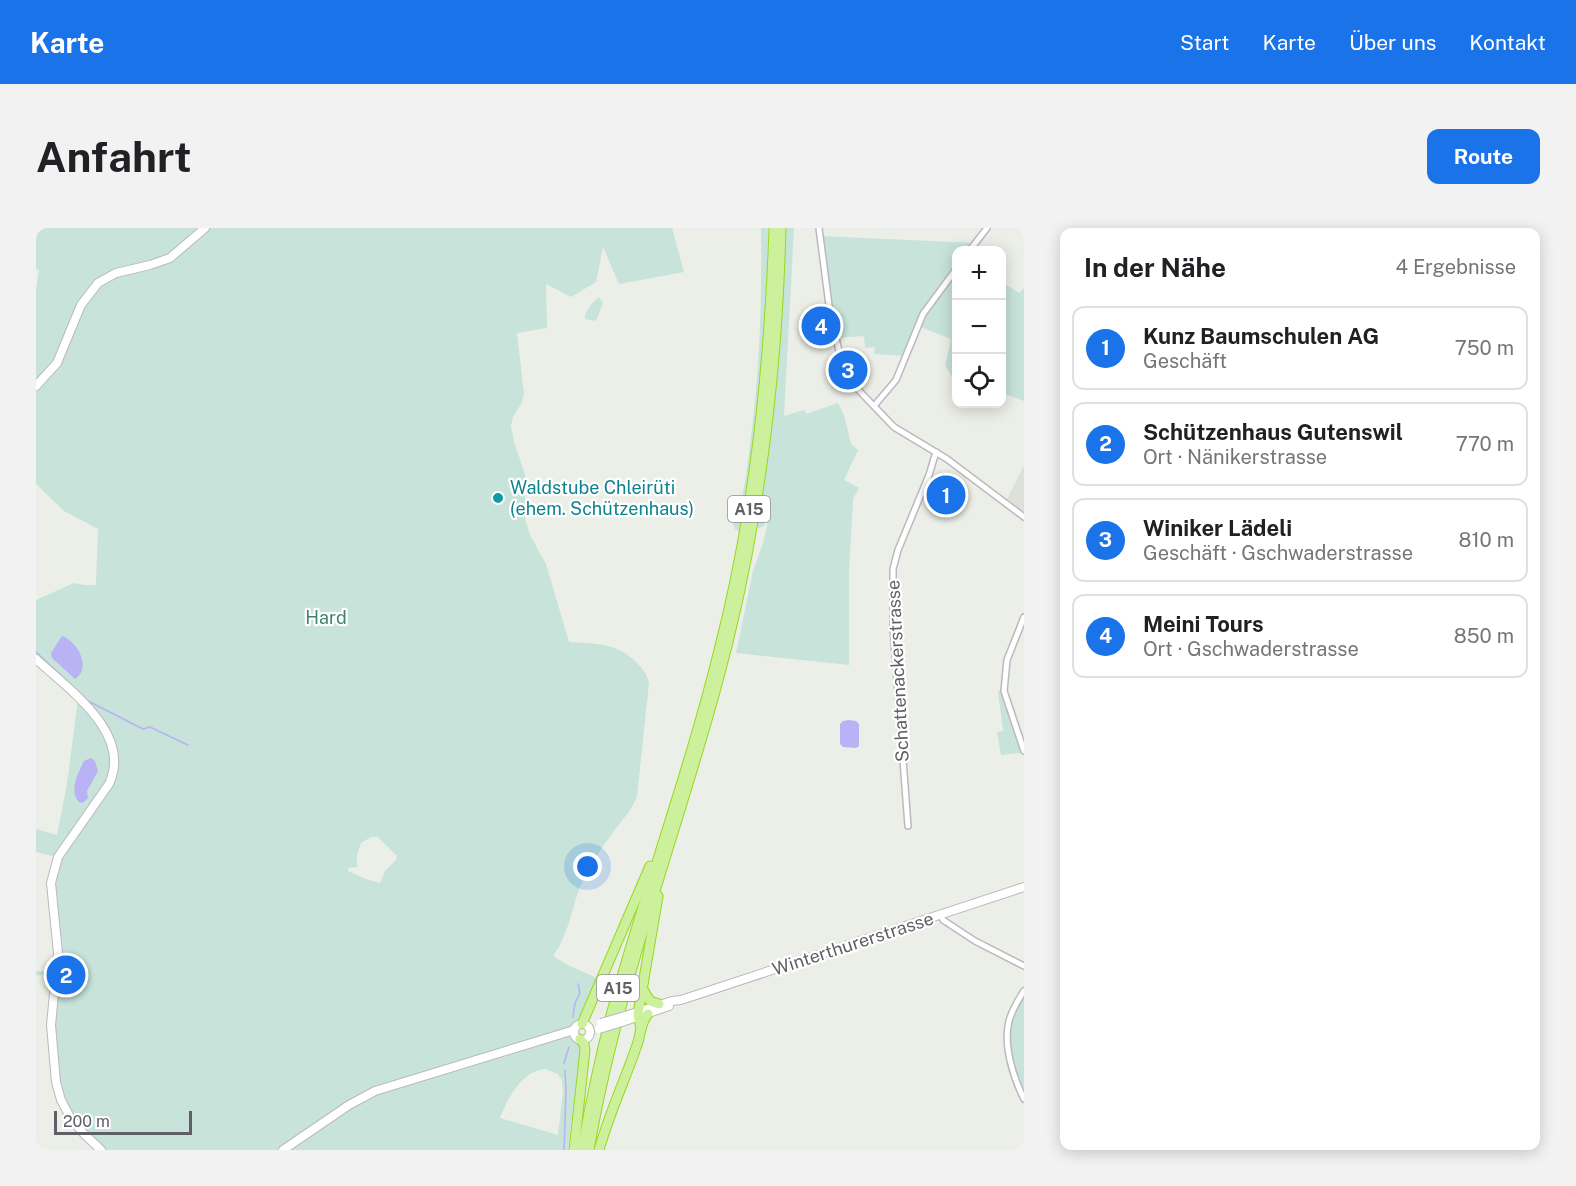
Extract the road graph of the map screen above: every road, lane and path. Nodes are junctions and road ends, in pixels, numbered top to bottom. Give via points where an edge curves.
1 (205, 228) edge
2 (774, 228) edge
3 (781, 228) edge
4 (819, 228) edge
5 (987, 228) edge
6 (973, 246) edge
7 (952, 275) edge
8 (36, 386) edge
9 (874, 406) junction
10 (936, 452) junction
11 (1024, 517) edge
12 (1024, 617) edge
13 (36, 659) edge
14 (1024, 752) edge
15 (908, 826) dead end
16 (667, 830) junction
17 (666, 852) junction
18 (1024, 887) edge
19 (941, 916) junction
20 (1024, 966) edge
21 (642, 988) junction
22 (1024, 991) edge
23 (681, 1000) junction
24 (659, 1004) junction
25 (641, 1014) junction
26 (582, 1031) junction
27 (1024, 1099) edge
28 (101, 1150) edge
29 (283, 1150) edge
30 (574, 1150) edge
31 (582, 1150) edge
32 (589, 1150) edge
33 (599, 1150) edge

1 - 8 main road via 170,258 116,273 98,283 81,305 57,363
2 - 16 highway, A15 via 761,424 743,544 709,689
3 - 17 highway, A15 via 769,421 751,537 717,687
4 - 9 street via 828,303 842,370
5 - 6 street
7 - 9 street via 923,315 896,380
9 - 10 street via 899,430
10 - 11 street
10 - 15 street, Schattenackerstrasse via 893,569 893,627
12 - 14 street via 1007,660 1004,691
13 - 28 main road via 96,717 115,756 109,784 58,857 51,883 58,953 51,1025 56,1082 70,1117
16 - 26 highway
16 - 31 highway, A15 via 615,999
17 - 21 highway
17 - 32 highway, A15 via 621,1007
18 - 19 main road, Winterthurerstrasse
19 - 20 street via 975,941
19 - 23 main road, Winterthurerstrasse
21 - 24 highway via 650,1001
21 - 25 highway
22 - 27 street via 1012,1012 1008,1031 1012,1063
23 - 24 main road, Winterthurerstrasse
23 - 25 main road, Winterthurerstrasse
24 - 25 main road, Winterthurerstrasse
25 - 26 main road, Winterthurerstrasse, bridge
25 - 33 highway via 638,1044
26 - 29 main road, Winterthurerstrasse via 384,1088 350,1105
26 - 30 highway via 585,1050

